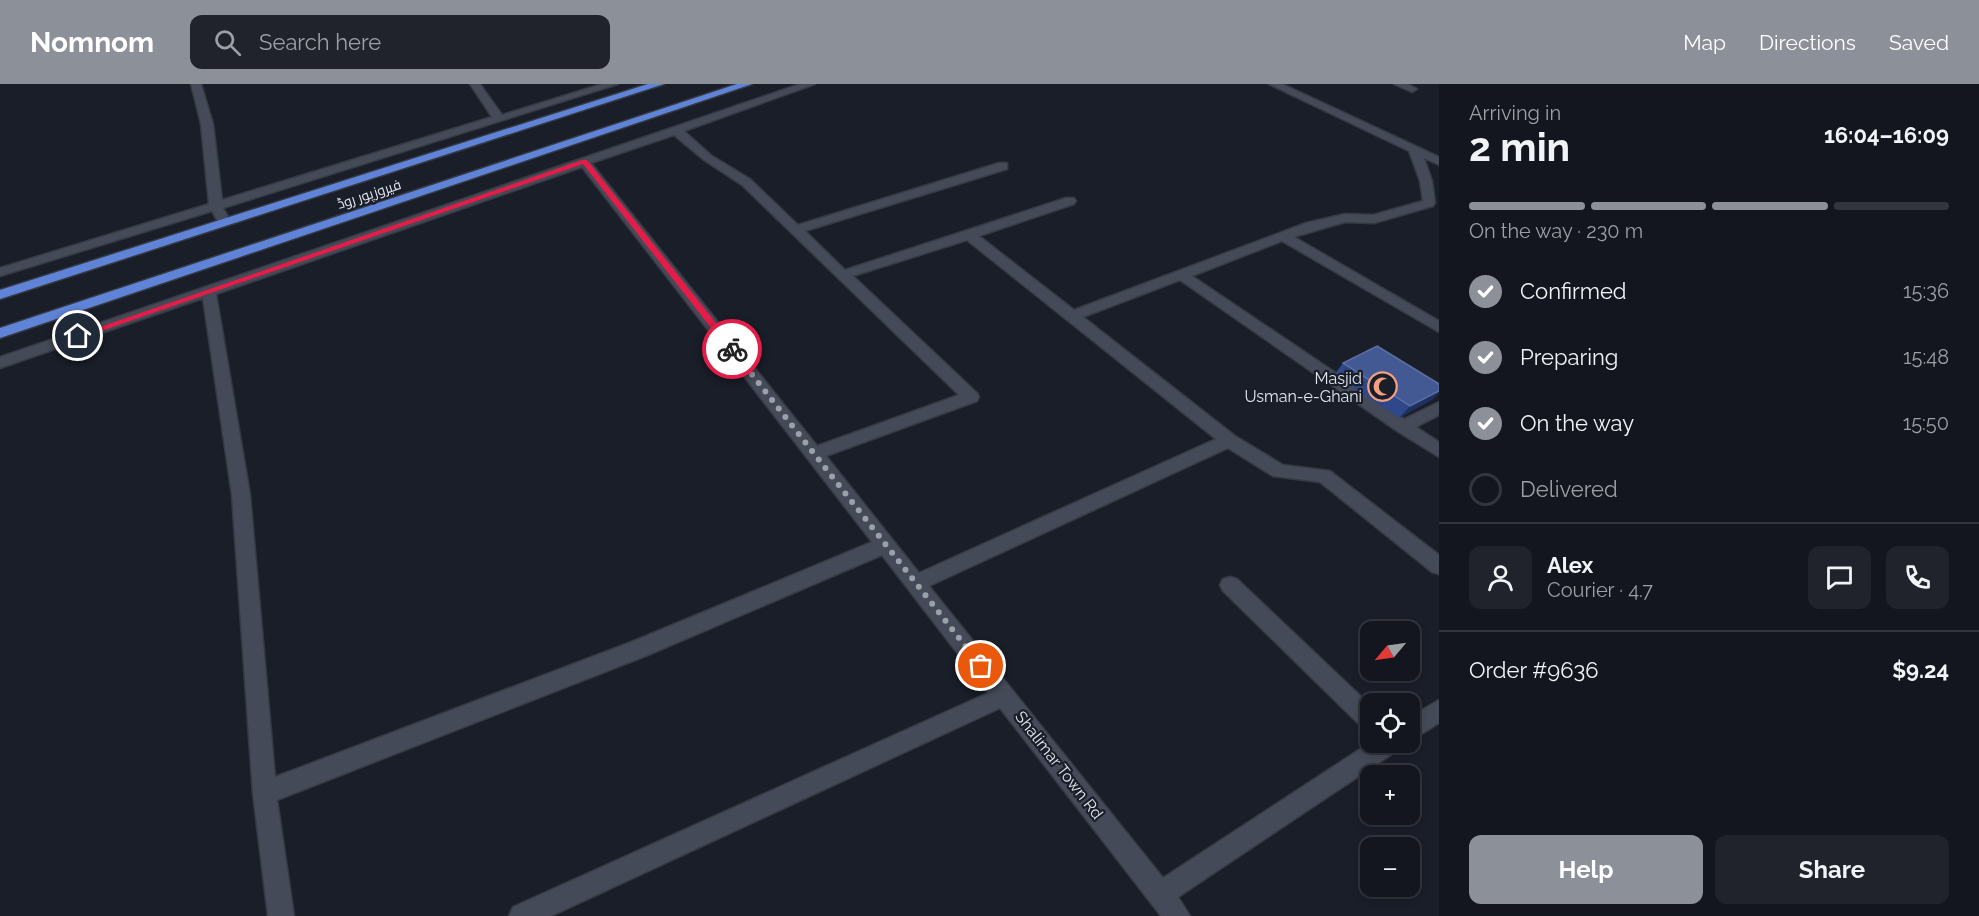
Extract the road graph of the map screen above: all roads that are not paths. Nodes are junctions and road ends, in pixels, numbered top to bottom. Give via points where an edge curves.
1 (196, 84) edge
2 (475, 84) edge
3 (613, 84) edge
4 (659, 84) edge
5 (747, 84) edge
6 (810, 84) edge
7 (1274, 84) edge
8 (1399, 84) edge
9 (1412, 89) dead end
10 (499, 119) junction
11 (676, 130) junction
12 (1414, 149) junction
13 (584, 162) junction
14 (1439, 162) edge
15 (1003, 166) dead end
16 (1070, 201) dead end
17 (216, 207) junction
18 (224, 222) junction
19 (796, 230) junction
20 (969, 235) junction
21 (1284, 237) junction
22 (0, 272) edge
23 (843, 275) junction
24 (1182, 275) junction
25 (209, 293) junction
26 (0, 295) edge
27 (1072, 316) junction
28 (1439, 327) edge
29 (0, 333) edge
30 (0, 363) edge
31 (1439, 408) edge
32 (1404, 427) junction
33 (1229, 440) junction
34 (1439, 451) edge
35 (814, 454) junction
36 (885, 545) junction
37 (1439, 566) edge
38 (916, 584) junction
39 (1230, 585) dead end
40 (1004, 696) junction
41 (1360, 710) edge
42 (1439, 710) edge
43 (1420, 722) edge
44 (1373, 753) edge
45 (265, 793) junction
46 (1160, 895) junction
47 (281, 916) edge
48 (522, 916) edge
49 (1177, 916) edge

1 - 17 street via 207,124
2 - 10 street
3 - 10 street
4 - 18 highway, فیروزپور روڈ
5 - 29 highway, فیروزپور روڈ
6 - 11 street
7 - 12 street
8 - 9 street
10 - 17 street
11 - 13 street
11 - 19 street via 708,158 746,182
12 - 14 street
12 - 21 street via 1425,170 1429,203 1374,219 1334,220
13 - 25 street
13 - 35 street, Shalimar Town Rd
15 - 19 street
16 - 20 street
17 - 18 street
17 - 22 street
18 - 26 highway, فیروزپور روڈ
19 - 23 street
20 - 23 street
20 - 27 street
21 - 24 street
21 - 28 street
23 - 35 street via 971,397
24 - 27 street
24 - 32 street
25 - 30 street
25 - 45 street via 242,495
27 - 33 street
31 - 32 street
32 - 34 street
33 - 37 street via 1279,471 1324,476
33 - 38 street
35 - 36 street, Shalimar Town Rd
36 - 38 street, Shalimar Town Rd
36 - 45 street via 641,648
38 - 40 street, Shalimar Town Rd
39 - 41 street
40 - 46 street, Shalimar Town Rd
40 - 48 street
42 - 43 street
44 - 46 street
45 - 47 street
46 - 49 street, Shalimar Town Rd

